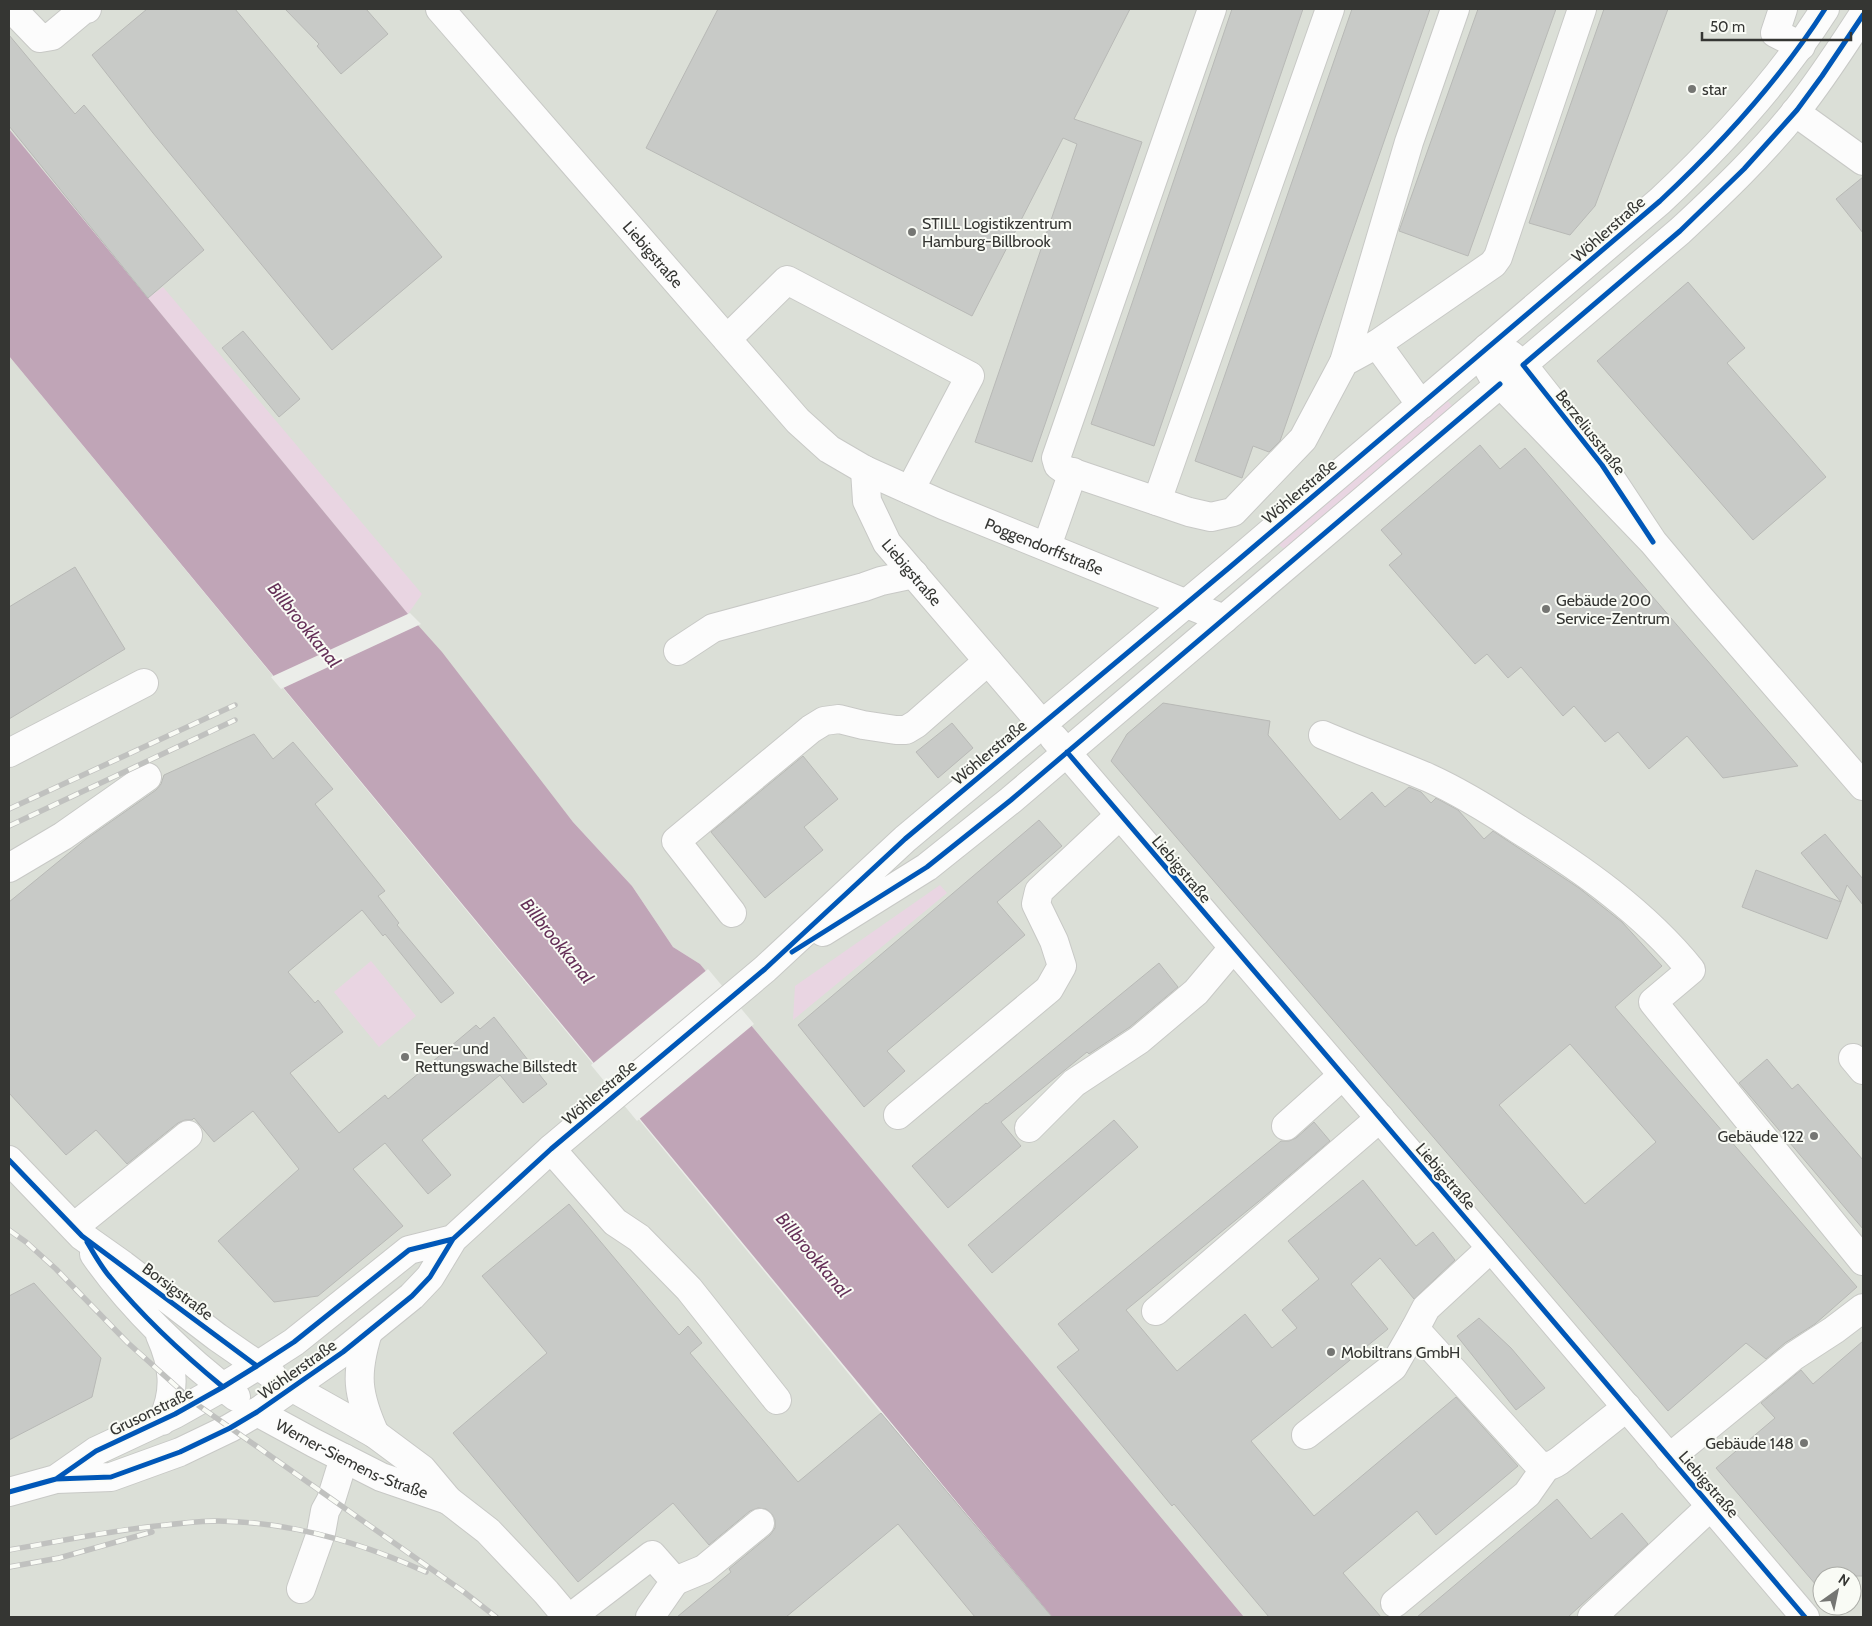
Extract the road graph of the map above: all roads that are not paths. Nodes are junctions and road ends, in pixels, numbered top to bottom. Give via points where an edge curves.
1 (12, 9) edge
2 (84, 9) edge
3 (440, 9) edge
4 (1212, 9) edge
5 (1330, 9) edge
6 (1455, 9) edge
7 (1582, 9) edge
8 (1825, 9) edge
9 (1779, 21) edge
10 (1862, 21) edge
11 (1801, 46) junction
12 (1795, 112) junction
13 (1863, 161) edge
14 (727, 339) junction
15 (1377, 344) junction
16 (1487, 348) junction
17 (1344, 362) junction
18 (1523, 365) junction
19 (1500, 384) junction
20 (1420, 405) junction
21 (865, 470) junction
22 (1073, 472) junction
23 (910, 490) junction
24 (1157, 501) junction
25 (1653, 542) junction
26 (1047, 546) junction
27 (914, 574) junction
28 (1187, 603) junction
29 (1224, 618) junction
30 (678, 651) dead end
31 (988, 661) junction
32 (144, 683) dead end
33 (1042, 724) junction
34 (1323, 735) dead end
35 (1067, 752) junction
36 (9, 754) edge
37 (147, 777) dead end
38 (1863, 786) edge
39 (1120, 815) junction
40 (9, 868) edge
41 (732, 913) dead end
42 (1233, 948) junction
43 (764, 969) junction
44 (1343, 1075) junction
45 (898, 1114) dead end
46 (1380, 1118) junction
47 (1286, 1126) dead end
48 (1029, 1128) dead end
49 (188, 1135) dead end
50 (551, 1149) junction
51 (9, 1160) edge
52 (78, 1232) junction
53 (453, 1239) junction
54 (1492, 1248) junction
55 (1863, 1260) edge
56 (1863, 1308) edge
57 (1156, 1311) dead end
58 (156, 1327) junction
59 (1416, 1329) junction
60 (368, 1332) junction
61 (257, 1366) junction
62 (223, 1388) junction
63 (293, 1388) junction
64 (777, 1400) dead end
65 (1626, 1407) junction
66 (257, 1412) junction
67 (162, 1420) junction
68 (375, 1434) junction
69 (1306, 1435) dead end
70 (344, 1458) junction
71 (1670, 1458) junction
72 (1546, 1467) junction
73 (56, 1479) junction
74 (9, 1492) edge
75 (448, 1500) junction
76 (1712, 1506) junction
77 (760, 1523) dead end
78 (675, 1581) junction
79 (301, 1589) dead end
80 (1395, 1603) dead end
81 (567, 1617) edge
82 (571, 1617) edge
83 (650, 1617) edge
84 (1592, 1617) edge
85 (1805, 1617) edge

1 - 2 main road via 40,38 52,36
3 - 14 main road, Liebigstraße
4 - 22 main road via 1057,452 1058,465
5 - 24 main road
6 - 17 main road via 1409,142
7 - 15 main road via 1498,257 1493,264
8 - 11 main road, Wöhlerstraße
9 - 11 main road
10 - 12 main road, Wöhlerstraße
11 - 16 main road, Wöhlerstraße via 1745,116 1689,174
12 - 13 main road
12 - 18 main road, Wöhlerstraße via 1744,169 1680,231
14 - 21 main road, Liebigstraße via 798,421 829,448
14 - 23 main road via 787,280 970,376
15 - 17 main road
15 - 20 main road
16 - 18 main road, Berzeliusstraße via 1511,355
16 - 19 main road, Berzeliusstraße via 1488,368
16 - 20 main road, Wöhlerstraße
17 - 24 main road via 1303,439 1233,512 1211,517
18 - 19 main road, Wöhlerstraße
18 - 25 main road, Berzeliusstraße via 1602,465
19 - 25 main road, Berzeliusstraße
19 - 29 main road, Wöhlerstraße
20 - 28 main road, Wöhlerstraße
21 - 23 main road, Poggendorffstraße
21 - 27 main road, Liebigstraße via 867,501 879,527 887,543
22 - 24 main road
22 - 26 main road
23 - 26 main road, Poggendorffstraße
25 - 38 main road, Berzeliusstraße
26 - 28 main road, Poggendorffstraße
27 - 30 main road via 713,628
27 - 31 main road, Liebigstraße
28 - 29 main road, Poggendorffstraße
28 - 33 main road, Wöhlerstraße
29 - 35 main road, Wöhlerstraße
31 - 33 main road, Liebigstraße
31 - 41 main road via 906,730 839,718 824,721 676,841
32 - 36 main road
33 - 35 main road, Liebigstraße
33 - 43 main road, Wöhlerstraße via 905,839
34 - 55 main road via 1429,778 1479,804 1565,858 1607,889 1677,953 1691,970 1653,1002
35 - 39 main road, Liebigstraße
35 - 43 main road, Wöhlerstraße via 926,867
37 - 40 main road
39 - 42 main road, Liebigstraße
39 - 45 main road via 1039,890 1036,904 1062,966 1049,989
42 - 44 main road, Liebigstraße
42 - 48 main road via 1196,992 1139,1040 1074,1083
43 - 50 main road, Wöhlerstraße
44 - 46 main road, Liebigstraße
44 - 47 main road
46 - 54 main road, Liebigstraße
46 - 57 main road
49 - 52 main road
50 - 53 main road, Wöhlerstraße
50 - 64 main road via 615,1222 639,1238 689,1289
51 - 52 main road, Borsigstraße
52 - 58 main road, Borsigstraße via 110,1277
52 - 61 main road, Borsigstraße
53 - 60 main road, Wöhlerstraße via 430,1277
53 - 61 main road, Wöhlerstraße via 409,1250 294,1342
54 - 59 main road via 1426,1308
54 - 65 main road, Liebigstraße
56 - 71 main road via 1794,1356
58 - 62 main road, Borsigstraße
58 - 67 main road via 167,1350 172,1374 168,1408
59 - 69 main road via 1393,1367
59 - 72 main road via 1537,1463
60 - 63 main road, Wöhlerstraße
60 - 68 main road via 360,1361 359,1388
61 - 62 main road, Grusonstraße
61 - 63 main road, Borsigstraße
62 - 66 main road, Werner-Siemens-Straße
62 - 67 main road, Grusonstraße
63 - 66 main road, Wöhlerstraße
63 - 68 main road, Werner-Siemens-Straße
65 - 71 main road, Liebigstraße
65 - 72 main road via 1559,1461
66 - 70 main road, Werner-Siemens-Straße
66 - 73 main road, Grusonstraße via 180,1452 111,1477
67 - 73 main road, Grusonstraße via 96,1451
68 - 75 main road, Werner-Siemens-Straße via 422,1469
70 - 75 main road, Werner-Siemens-Straße via 395,1483
70 - 79 main road
71 - 76 main road, Liebigstraße
72 - 80 main road via 1527,1494
73 - 74 main road, Grusonstraße
75 - 81 main road, Werner-Siemens-Straße via 488,1531
76 - 84 main road
76 - 85 main road, Liebigstraße
77 - 78 main road via 704,1569
78 - 82 main road via 652,1555
78 - 83 main road

